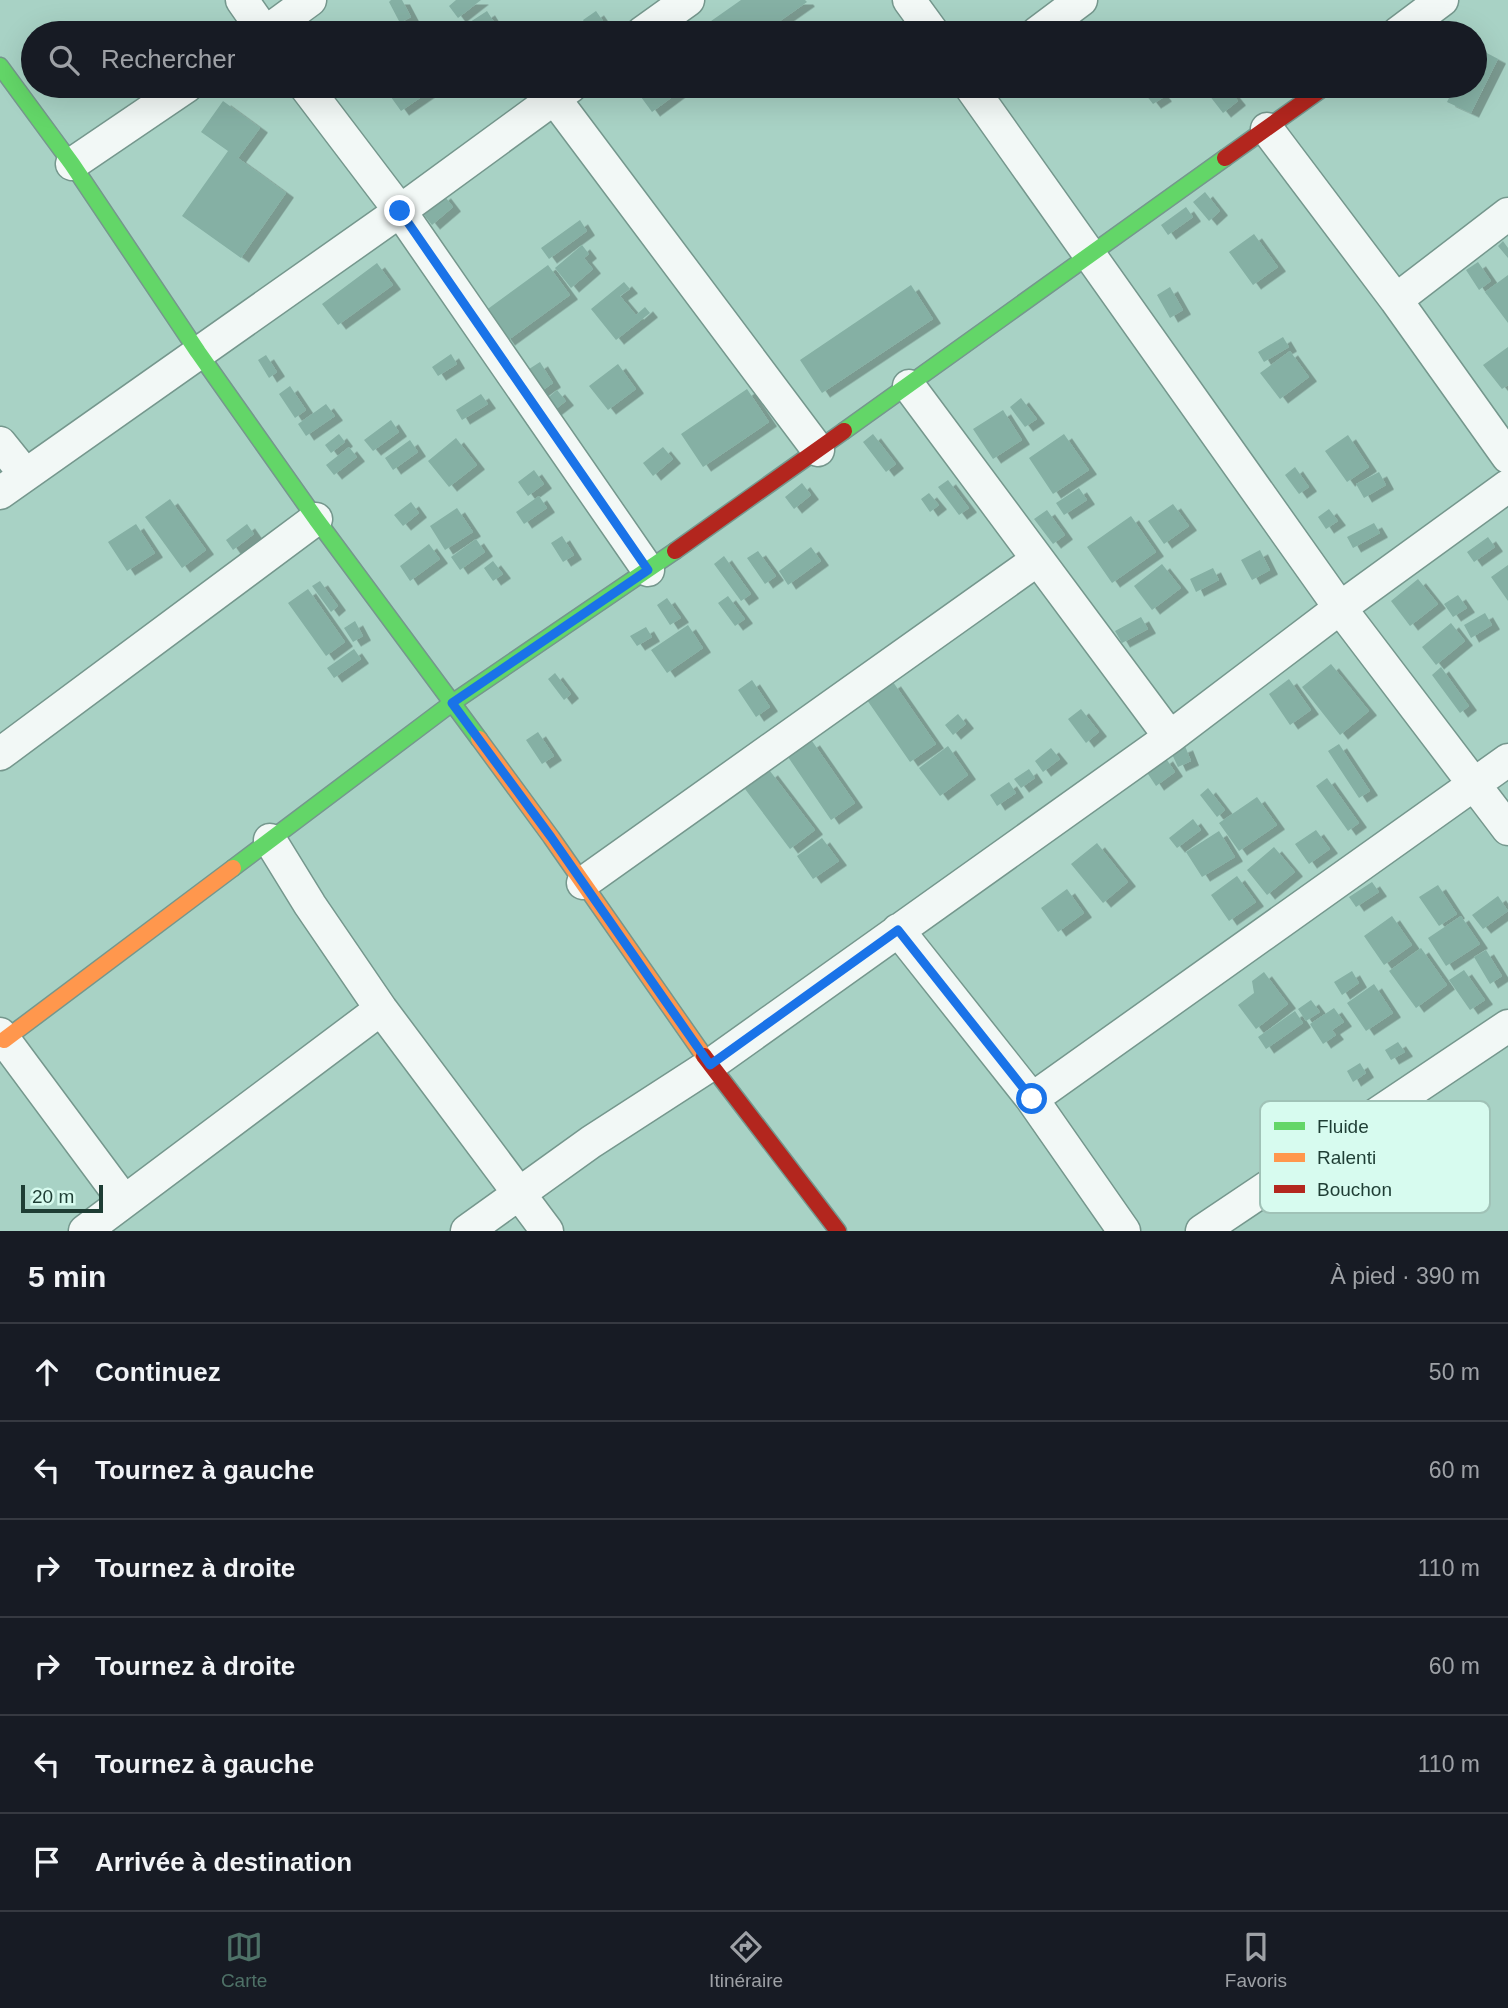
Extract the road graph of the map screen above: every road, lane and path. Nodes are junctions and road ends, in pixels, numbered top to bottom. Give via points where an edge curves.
1 (242, 0) edge
2 (310, 0) edge
3 (688, 0) edge
4 (909, 0) edge
5 (1081, 0) edge
6 (1442, 0) edge
7 (257, 21) edge
8 (281, 21) edge
9 (659, 21) edge
10 (924, 21) edge
11 (1053, 21) edge
12 (1414, 21) edge
13 (0, 66) edge
14 (21, 95) edge
15 (24, 98) edge
16 (169, 98) edge
17 (314, 98) edge
18 (554, 98) edge
19 (566, 98) edge
20 (978, 98) edge
21 (1310, 98) edge
22 (1267, 129) junction
23 (72, 164) junction
24 (400, 211) junction
25 (1508, 214) edge
26 (1090, 256) junction
27 (1396, 300) junction
28 (198, 352) junction
29 (909, 386) junction
30 (0, 443) edge
31 (818, 450) junction
32 (1508, 457) edge
33 (25, 474) junction
34 (1508, 486) edge
35 (0, 493) edge
36 (316, 519) junction
37 (1037, 560) junction
38 (648, 570) junction
39 (1340, 608) junction
40 (452, 703) junction
41 (1170, 737) junction
42 (0, 754) edge
43 (1508, 760) edge
44 (1474, 783) junction
45 (1508, 829) edge
46 (270, 840) junction
47 (583, 883) junction
48 (898, 930) junction
49 (381, 1009) junction
50 (1508, 1026) edge
51 (2, 1037) edge
52 (710, 1065) junction
53 (1032, 1099) junction
54 (1396, 1101) edge
55 (520, 1192) junction
56 (1260, 1192) edge
57 (124, 1202) junction
58 (85, 1231) edge
59 (467, 1231) edge
60 (547, 1231) edge
61 (838, 1231) edge
62 (1124, 1231) edge
63 (1202, 1231) edge

1 - 7 street
2 - 8 street
3 - 9 street
4 - 10 street
5 - 11 street
6 - 12 street
13 - 14 street
15 - 23 street
16 - 23 street
17 - 24 street
18 - 24 street
19 - 31 street
20 - 26 street
21 - 22 street
22 - 26 street
22 - 27 street
23 - 28 street
24 - 28 street
24 - 38 street
25 - 27 street
26 - 29 street
26 - 39 street
27 - 32 street
28 - 33 street
28 - 36 street
29 - 31 street
29 - 37 street
30 - 33 street
31 - 38 street
33 - 35 street
34 - 39 street
36 - 40 street
36 - 42 street
37 - 41 street
37 - 47 street
38 - 40 street
39 - 41 street
39 - 44 street
40 - 46 street
40 - 47 street
41 - 48 street
43 - 44 street
44 - 45 street
44 - 53 street
46 - 49 street
46 - 51 street
47 - 52 street
48 - 52 street
48 - 53 street
49 - 55 street
49 - 57 street
50 - 54 street
51 - 57 street
52 - 55 street
52 - 61 street
53 - 62 street
55 - 59 street
55 - 60 street
56 - 63 street
57 - 58 street

